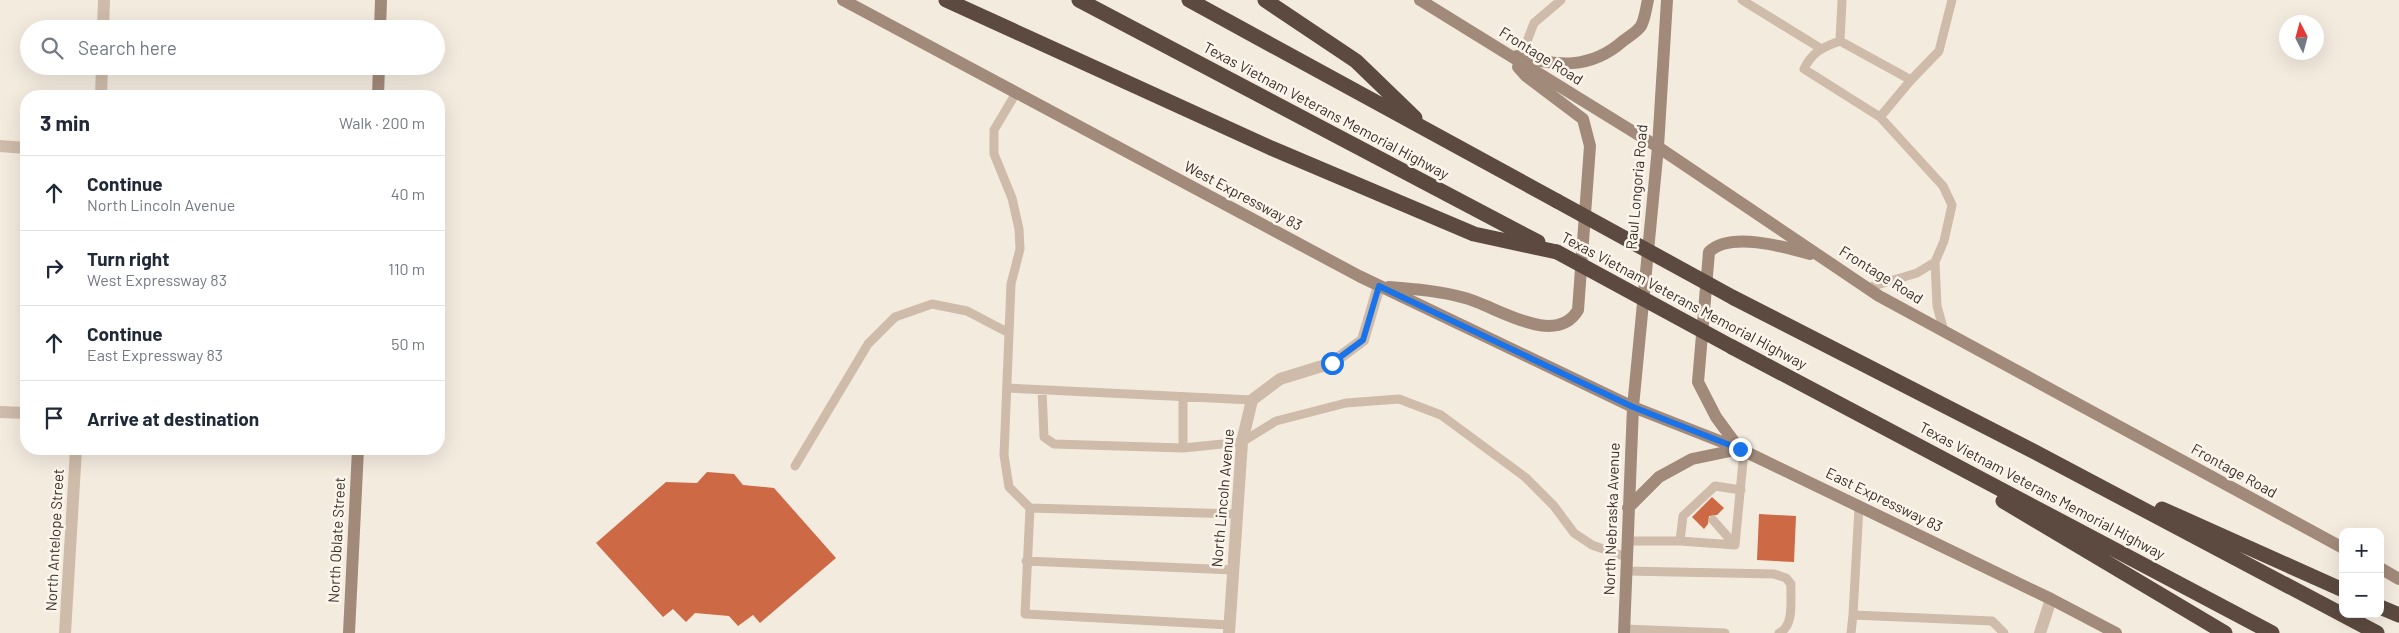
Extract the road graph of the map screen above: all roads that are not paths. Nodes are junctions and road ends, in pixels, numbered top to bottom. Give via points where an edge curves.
1 (104, 0) edge
2 (381, 0) edge
3 (844, 0) edge
4 (946, 0) edge
5 (1079, 0) edge
6 (1189, 0) edge
7 (1265, 0) edge
8 (1420, 0) edge
9 (1561, 0) edge
10 (1648, 0) edge
11 (1667, 0) edge
12 (1742, 0) edge
13 (1842, 0) edge
14 (1952, 0) edge
15 (103, 20) edge
16 (380, 20) edge
17 (1840, 41) junction
18 (1820, 48) junction
19 (1505, 53) junction
20 (1520, 57) junction
21 (102, 75) edge
22 (379, 75) edge
23 (1911, 80) junction
24 (101, 90) edge
25 (378, 90) edge
26 (1016, 93) junction
27 (1880, 117) junction
28 (1429, 131) junction
29 (0, 146) edge
30 (20, 148) edge
31 (1658, 148) junction
32 (1556, 252) junction
33 (1821, 257) junction
34 (1935, 262) junction
35 (1379, 286) junction
36 (1867, 288) junction
37 (1944, 331) junction
38 (1009, 333) junction
39 (1006, 388) junction
40 (1042, 390) junction
41 (1183, 397) junction
42 (1252, 400) junction
43 (1633, 407) junction
44 (0, 412) edge
45 (1854, 412) junction
46 (20, 413) edge
47 (1242, 442) junction
48 (1183, 448) junction
49 (1742, 450) junction
50 (2034, 452) junction
51 (76, 455) edge
52 (358, 455) edge
53 (795, 466) dead end
54 (1741, 490) junction
55 (1859, 506) junction
56 (1030, 508) junction
57 (1628, 508) junction
58 (1236, 514) junction
59 (1713, 520) dead end
60 (1627, 541) junction
61 (1680, 541) junction
62 (1735, 545) junction
63 (2339, 546) edge
64 (1626, 558) junction
65 (1026, 561) junction
66 (1233, 570) junction
67 (2384, 570) edge
68 (1626, 571) junction
69 (2399, 579) edge
70 (2339, 588) edge
71 (2051, 599) junction
72 (2384, 609) edge
73 (1853, 615) junction
74 (2399, 615) edge
75 (1229, 629) edge
76 (1624, 631) edge
77 (65, 633) edge
78 (349, 633) edge
79 (1725, 633) edge
80 (1780, 633) edge
81 (1852, 633) edge
82 (2004, 633) edge
83 (2040, 633) edge
84 (2116, 633) edge
85 (2225, 633) edge
86 (2272, 633) edge
87 (2377, 633) edge

1 - 15 street
2 - 16 main road
3 - 26 main road, West Expressway 83
4 - 32 highway via 1271,148 1474,234
5 - 32 highway, Texas Vietnam Veterans Memorial Highway
6 - 28 highway, Texas Vietnam Veterans Memorial Highway
7 - 28 highway via 1356,61
8 - 19 main road, Frontage Road
9 - 20 lane via 1534,23
10 - 20 main road via 1640,26 1613,50 1592,61 1578,64 1540,62
11 - 31 main road, Raul Longoria Road
12 - 18 lane
13 - 17 lane
14 - 23 lane via 1939,51
17 - 18 lane
17 - 23 lane
18 - 27 lane via 1804,69
19 - 20 main road
19 - 31 main road, Frontage Road
19 - 35 main road via 1526,76 1583,119 1589,136 1578,310 1573,317 1553,326 1530,324 1474,300 1443,292
21 - 24 street
22 - 25 main road
23 - 27 lane
26 - 35 main road, West Expressway 83
26 - 38 lane via 994,130 994,154 1012,198 1019,229 1020,249 1011,284
27 - 34 lane via 1942,186 1952,205 1944,242
28 - 50 highway, Texas Vietnam Veterans Memorial Highway, bridge via 1734,298
29 - 30 street
31 - 33 main road, Frontage Road
31 - 43 main road, Raul Longoria Road
32 - 45 highway, Texas Vietnam Veterans Memorial Highway, bridge
33 - 36 main road, Frontage Road
33 - 49 main road via 1771,243 1735,242 1717,246 1709,252 1698,382 1716,417
34 - 36 lane via 1917,273
34 - 37 lane via 1937,306
35 - 42 street via 1363,340 1332,363 1280,379
35 - 43 main road, West Expressway 83
36 - 37 main road, Frontage Road
37 - 63 main road, Frontage Road
38 - 39 lane
38 - 53 lane via 967,311 932,304 895,317 868,344
39 - 40 lane
39 - 56 lane via 1004,454 1009,487
40 - 41 lane
40 - 48 lane via 1044,437 1054,444
41 - 42 lane
41 - 48 lane
42 - 47 street, North Lincoln Avenue
43 - 49 main road, East Expressway 83
43 - 57 main road, North Nebraska Avenue
44 - 46 street
45 - 85 highway
45 - 86 highway, Texas Vietnam Veterans Memorial Highway
47 - 48 lane
47 - 58 street, North Lincoln Avenue
47 - 64 lane via 1276,421 1346,403 1399,400 1441,415 1525,477 1554,506 1574,533 1592,545
49 - 54 lane
49 - 55 main road, East Expressway 83
49 - 57 main road via 1692,459 1659,477
50 - 70 highway
50 - 87 highway, Texas Vietnam Veterans Memorial Highway
51 - 77 street, North Antelope Street
52 - 78 main road, North Oblate Street
54 - 61 lane via 1715,486 1701,504 1683,516
54 - 62 lane
55 - 71 main road, East Expressway 83
55 - 73 lane
56 - 58 lane
56 - 65 lane
57 - 60 main road, North Nebraska Avenue
58 - 66 street, North Lincoln Avenue
59 - 62 lane
60 - 61 lane
60 - 64 main road, North Nebraska Avenue
61 - 62 lane
64 - 68 main road, North Nebraska Avenue
65 - 66 lane
65 - 75 lane via 1025,614
66 - 75 street, North Lincoln Avenue
67 - 69 main road
68 - 76 main road, North Nebraska Avenue
68 - 80 lane via 1774,574 1786,578 1791,584 1789,623
71 - 83 street
71 - 84 main road, East Expressway 83
72 - 74 highway
73 - 81 lane
73 - 82 lane via 1992,621
76 - 79 lane

